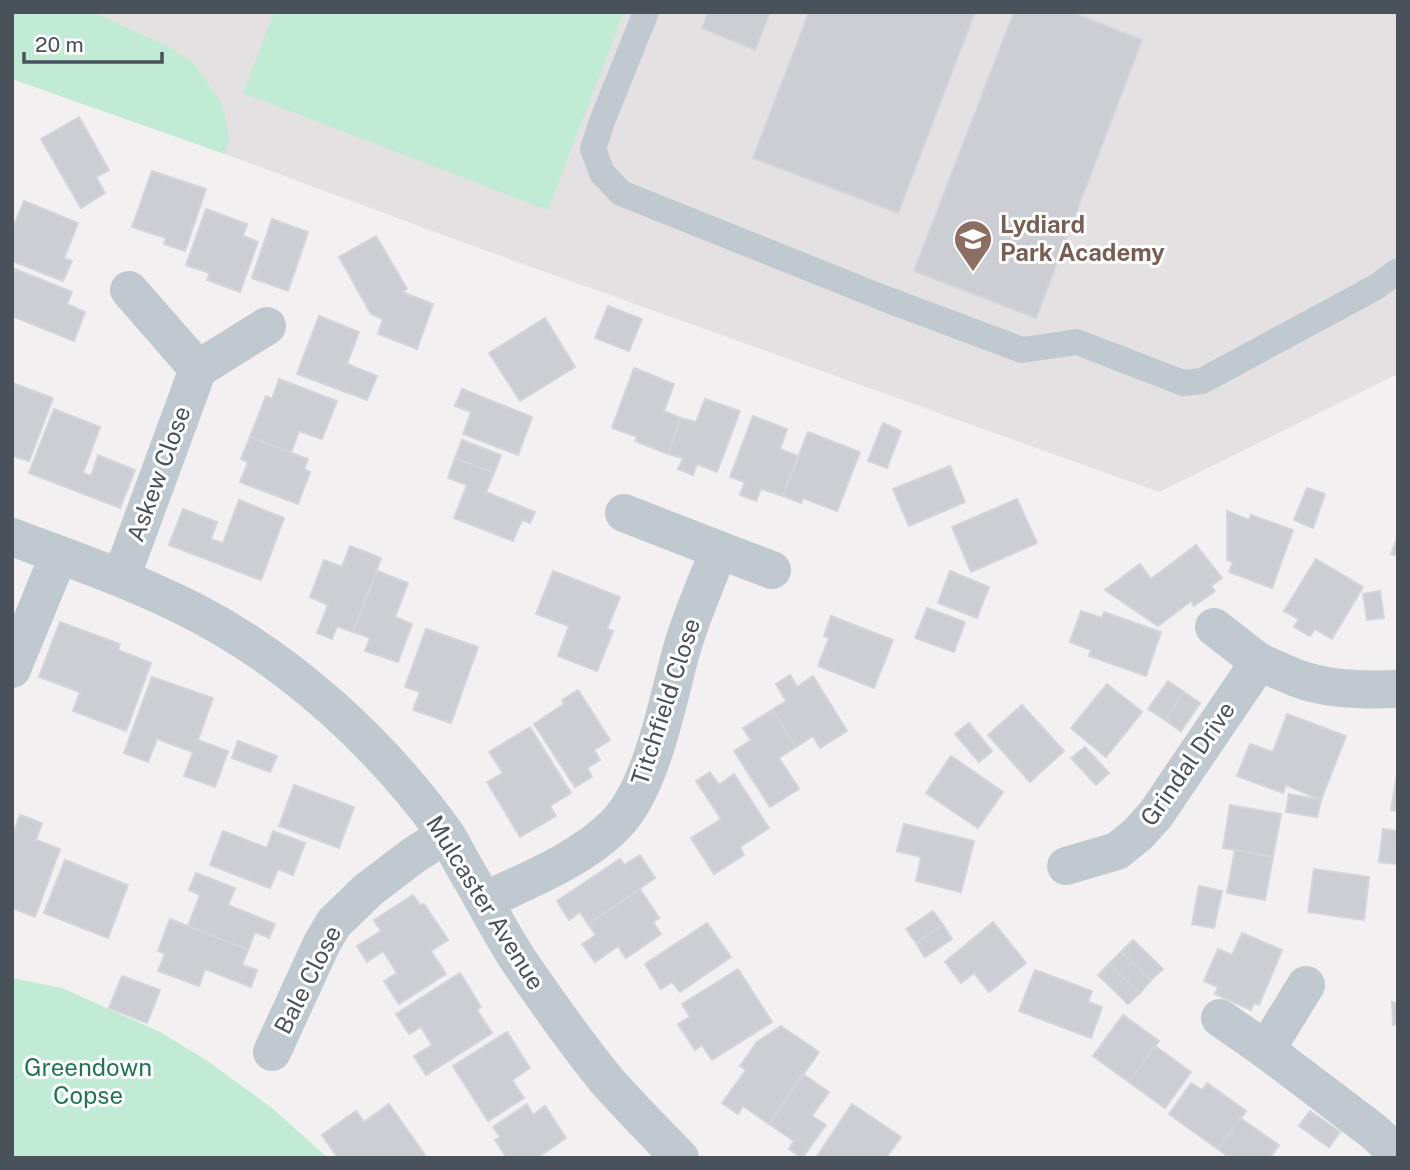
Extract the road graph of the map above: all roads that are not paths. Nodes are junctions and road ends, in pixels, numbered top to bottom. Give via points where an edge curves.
1 (646, 12) edge
2 (1398, 271) edge
3 (128, 290) dead end
4 (267, 326) dead end
5 (198, 369) junction
6 (624, 513) dead end
7 (12, 537) edge
8 (719, 550) junction
9 (59, 555) junction
10 (772, 570) dead end
11 (121, 578) junction
12 (1214, 627) dead end
13 (1259, 662) junction
14 (12, 669) edge
15 (1398, 689) edge
16 (446, 835) junction
17 (1066, 866) dead end
18 (484, 901) junction
19 (1306, 985) dead end
20 (1220, 1018) dead end
21 (1266, 1050) junction
22 (272, 1052) dead end
23 (680, 1158) edge
24 (1396, 1158) edge

1 - 2 lane via 593,149 602,173 621,193 1022,350 1077,342 1183,383 1202,381
3 - 5 street
4 - 5 street
5 - 11 street, Askew Close
6 - 8 street
7 - 9 street, Mulcaster Avenue
8 - 10 street
8 - 18 street, Titchfield Close via 683,645 655,748 626,812 615,826 574,856
9 - 11 street, Mulcaster Avenue
9 - 14 street
11 - 16 street, Mulcaster Avenue via 235,635 304,683 403,780
12 - 13 street
13 - 15 street via 1335,688
13 - 17 street, Grindal Drive via 1138,834 1117,850
16 - 18 street, Mulcaster Avenue
16 - 22 street, Bale Close via 368,890 334,923
18 - 23 street, Mulcaster Avenue via 570,1034
19 - 21 street
20 - 21 street
21 - 24 street via 1373,1130

